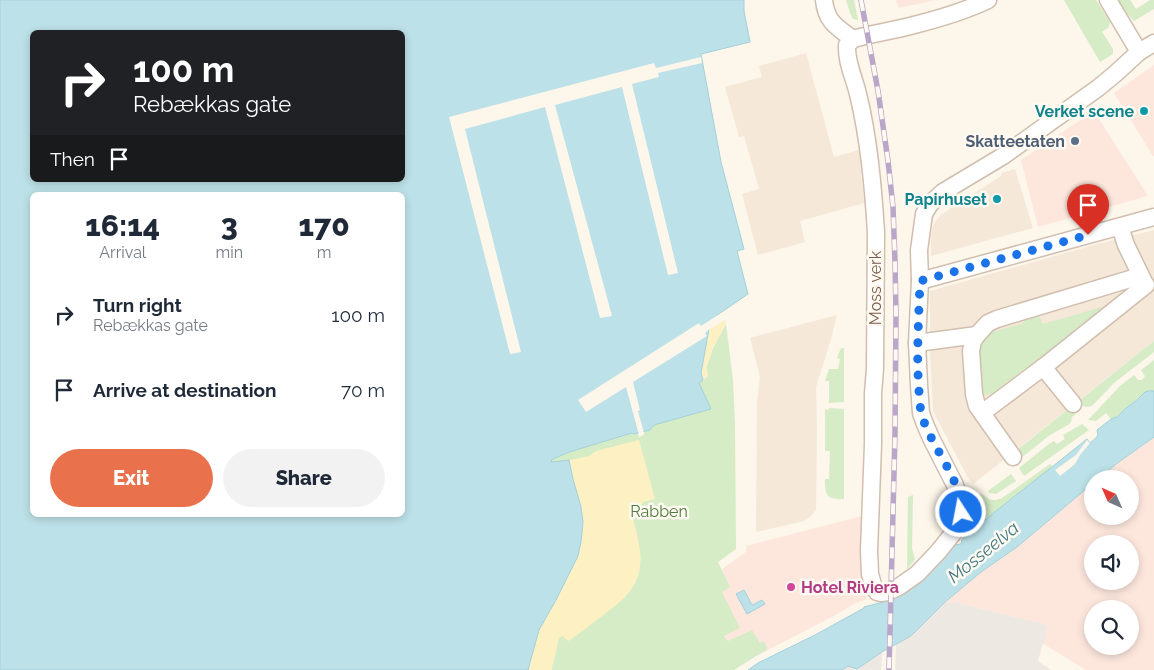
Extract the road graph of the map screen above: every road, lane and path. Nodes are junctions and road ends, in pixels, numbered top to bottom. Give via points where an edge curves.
1 (824, 0) edge
2 (988, 0) edge
3 (1108, 0) edge
4 (853, 39) junction
5 (1154, 43) edge
6 (1139, 52) junction
7 (1154, 217) edge
8 (1120, 227) junction
9 (920, 281) junction
10 (1147, 282) edge
11 (977, 335) junction
12 (917, 344) junction
13 (1044, 367) junction
14 (1073, 404) dead end
15 (982, 413) junction
16 (1013, 457) dead end

1 - 4 street via 828,17
2 - 4 street via 913,26
3 - 6 street
4 - 12 street, Moss verk via 846,45 846,56 865,129 876,232 869,552 874,588 881,593 900,586 917,574 938,552 956,529 962,506 925,424
5 - 6 street
6 - 9 street via 1098,88 930,204 924,214 919,250
7 - 8 street
8 - 9 street
8 - 10 street via 1126,245
9 - 12 street
10 - 11 street via 997,319
10 - 13 street
11 - 12 street
11 - 15 street via 971,351 974,394
13 - 14 street
13 - 15 street
15 - 16 street

